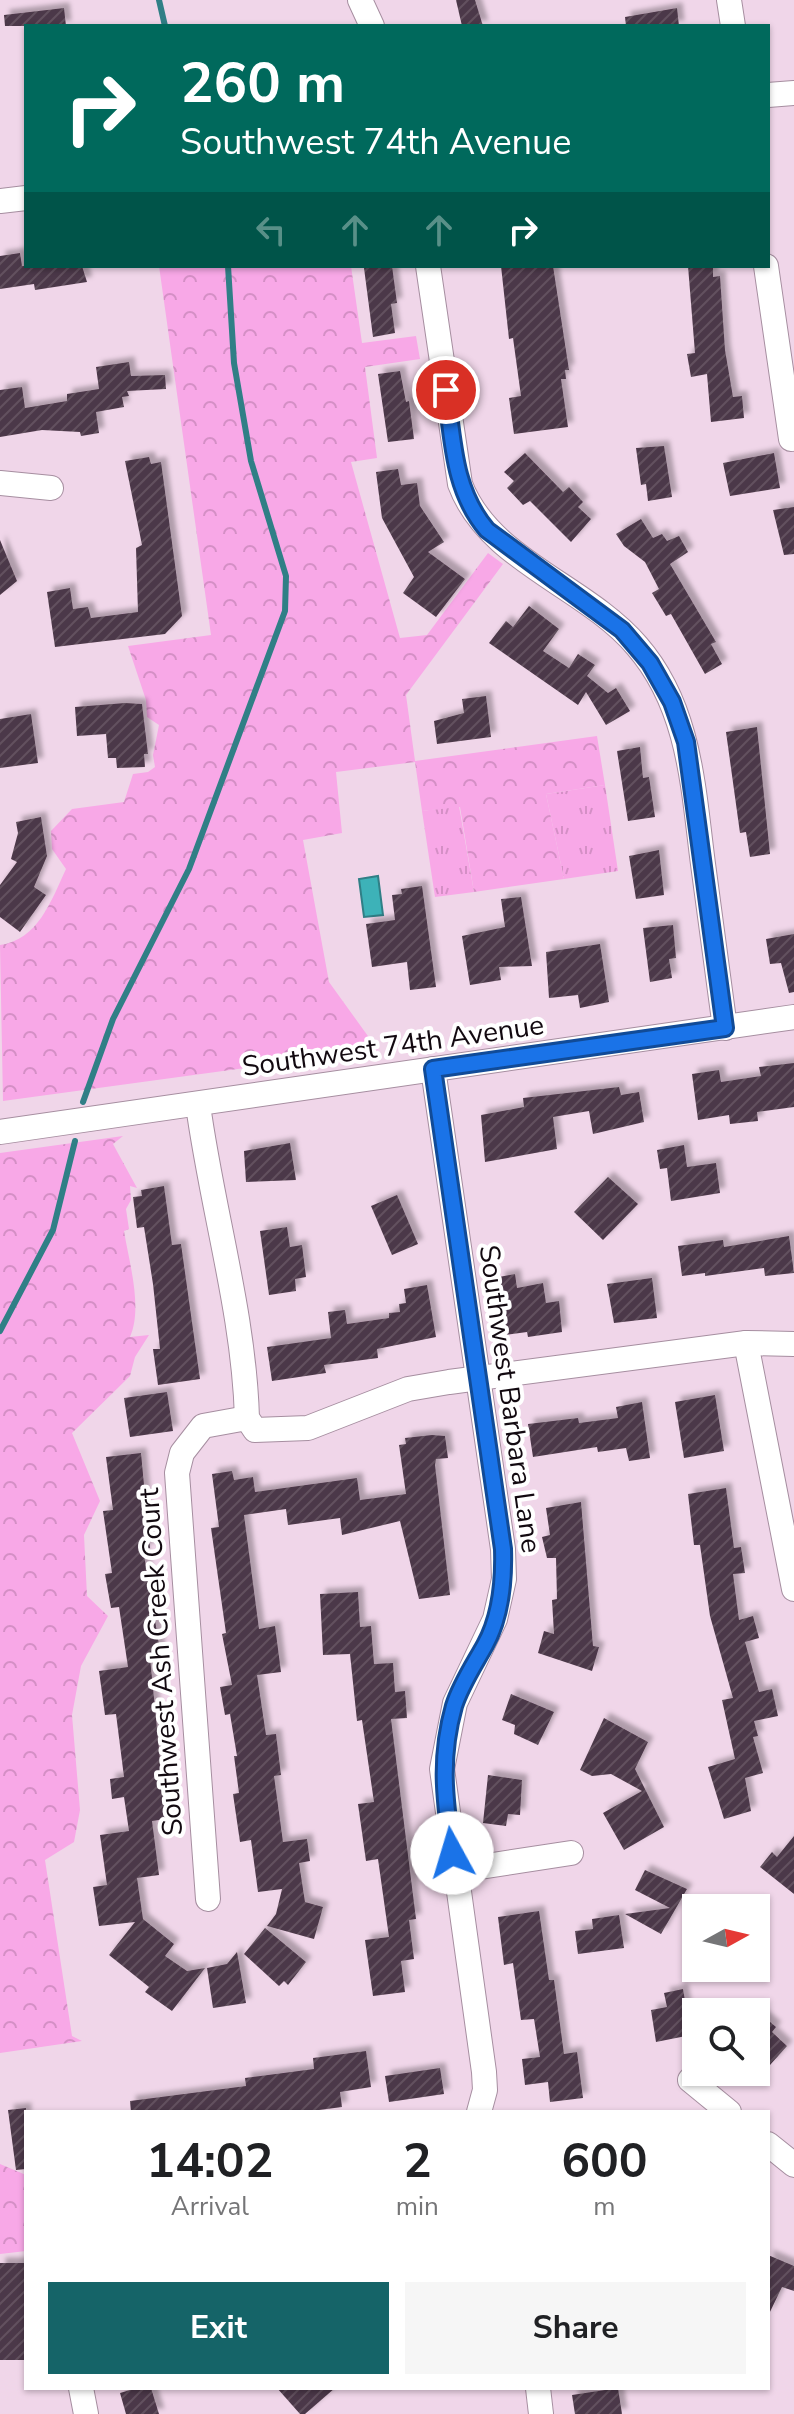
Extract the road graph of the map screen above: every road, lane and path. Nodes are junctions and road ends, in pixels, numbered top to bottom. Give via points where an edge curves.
1 (360, 0) edge
2 (729, 0) edge
3 (371, 24) edge
4 (733, 24) edge
5 (794, 93) edge
6 (770, 95) edge
7 (24, 198) edge
8 (0, 201) edge
9 (428, 268) edge
10 (766, 268) edge
11 (791, 439) dead end
12 (0, 483) edge
13 (51, 488) dead end
14 (794, 1017) edge
15 (725, 1028) junction
16 (433, 1069) junction
17 (198, 1105) junction
18 (0, 1132) edge
19 (746, 1343) junction
20 (794, 1344) edge
21 (477, 1378) junction
22 (247, 1418) junction
23 (794, 1589) edge
24 (571, 1853) dead end
25 (454, 1871) junction
26 (208, 1899) dead end
27 (697, 2086) edge
28 (480, 2110) edge
29 (727, 2110) edge
30 (770, 2146) edge
31 (794, 2165) edge
32 (81, 2390) edge
33 (538, 2390) edge
34 (86, 2414) edge
35 (541, 2414) edge

1 - 3 street
2 - 4 street
5 - 6 street
7 - 8 street
9 - 15 street via 467,502 487,530 622,630 650,663 680,720
10 - 11 street
12 - 13 street
14 - 15 street, Southwest 74th Avenue
15 - 16 street, Southwest 74th Avenue
16 - 17 street, Southwest 74th Avenue
16 - 21 street, Southwest Barbara Lane
17 - 18 street, Southwest 74th Avenue
17 - 22 street via 210,1190 224,1240
19 - 20 street
19 - 21 street
19 - 23 street
21 - 22 street via 408,1389 308,1428 266,1432 255,1430
21 - 25 street, Southwest Barbara Lane via 504,1579 487,1642 455,1703 445,1748 442,1769
22 - 26 street, Southwest Ash Creek Court via 203,1426 182,1453 177,1473
24 - 25 street
25 - 28 street, Southwest Barbara Lane via 484,2072
27 - 29 street
30 - 31 street
32 - 34 street
33 - 35 street

